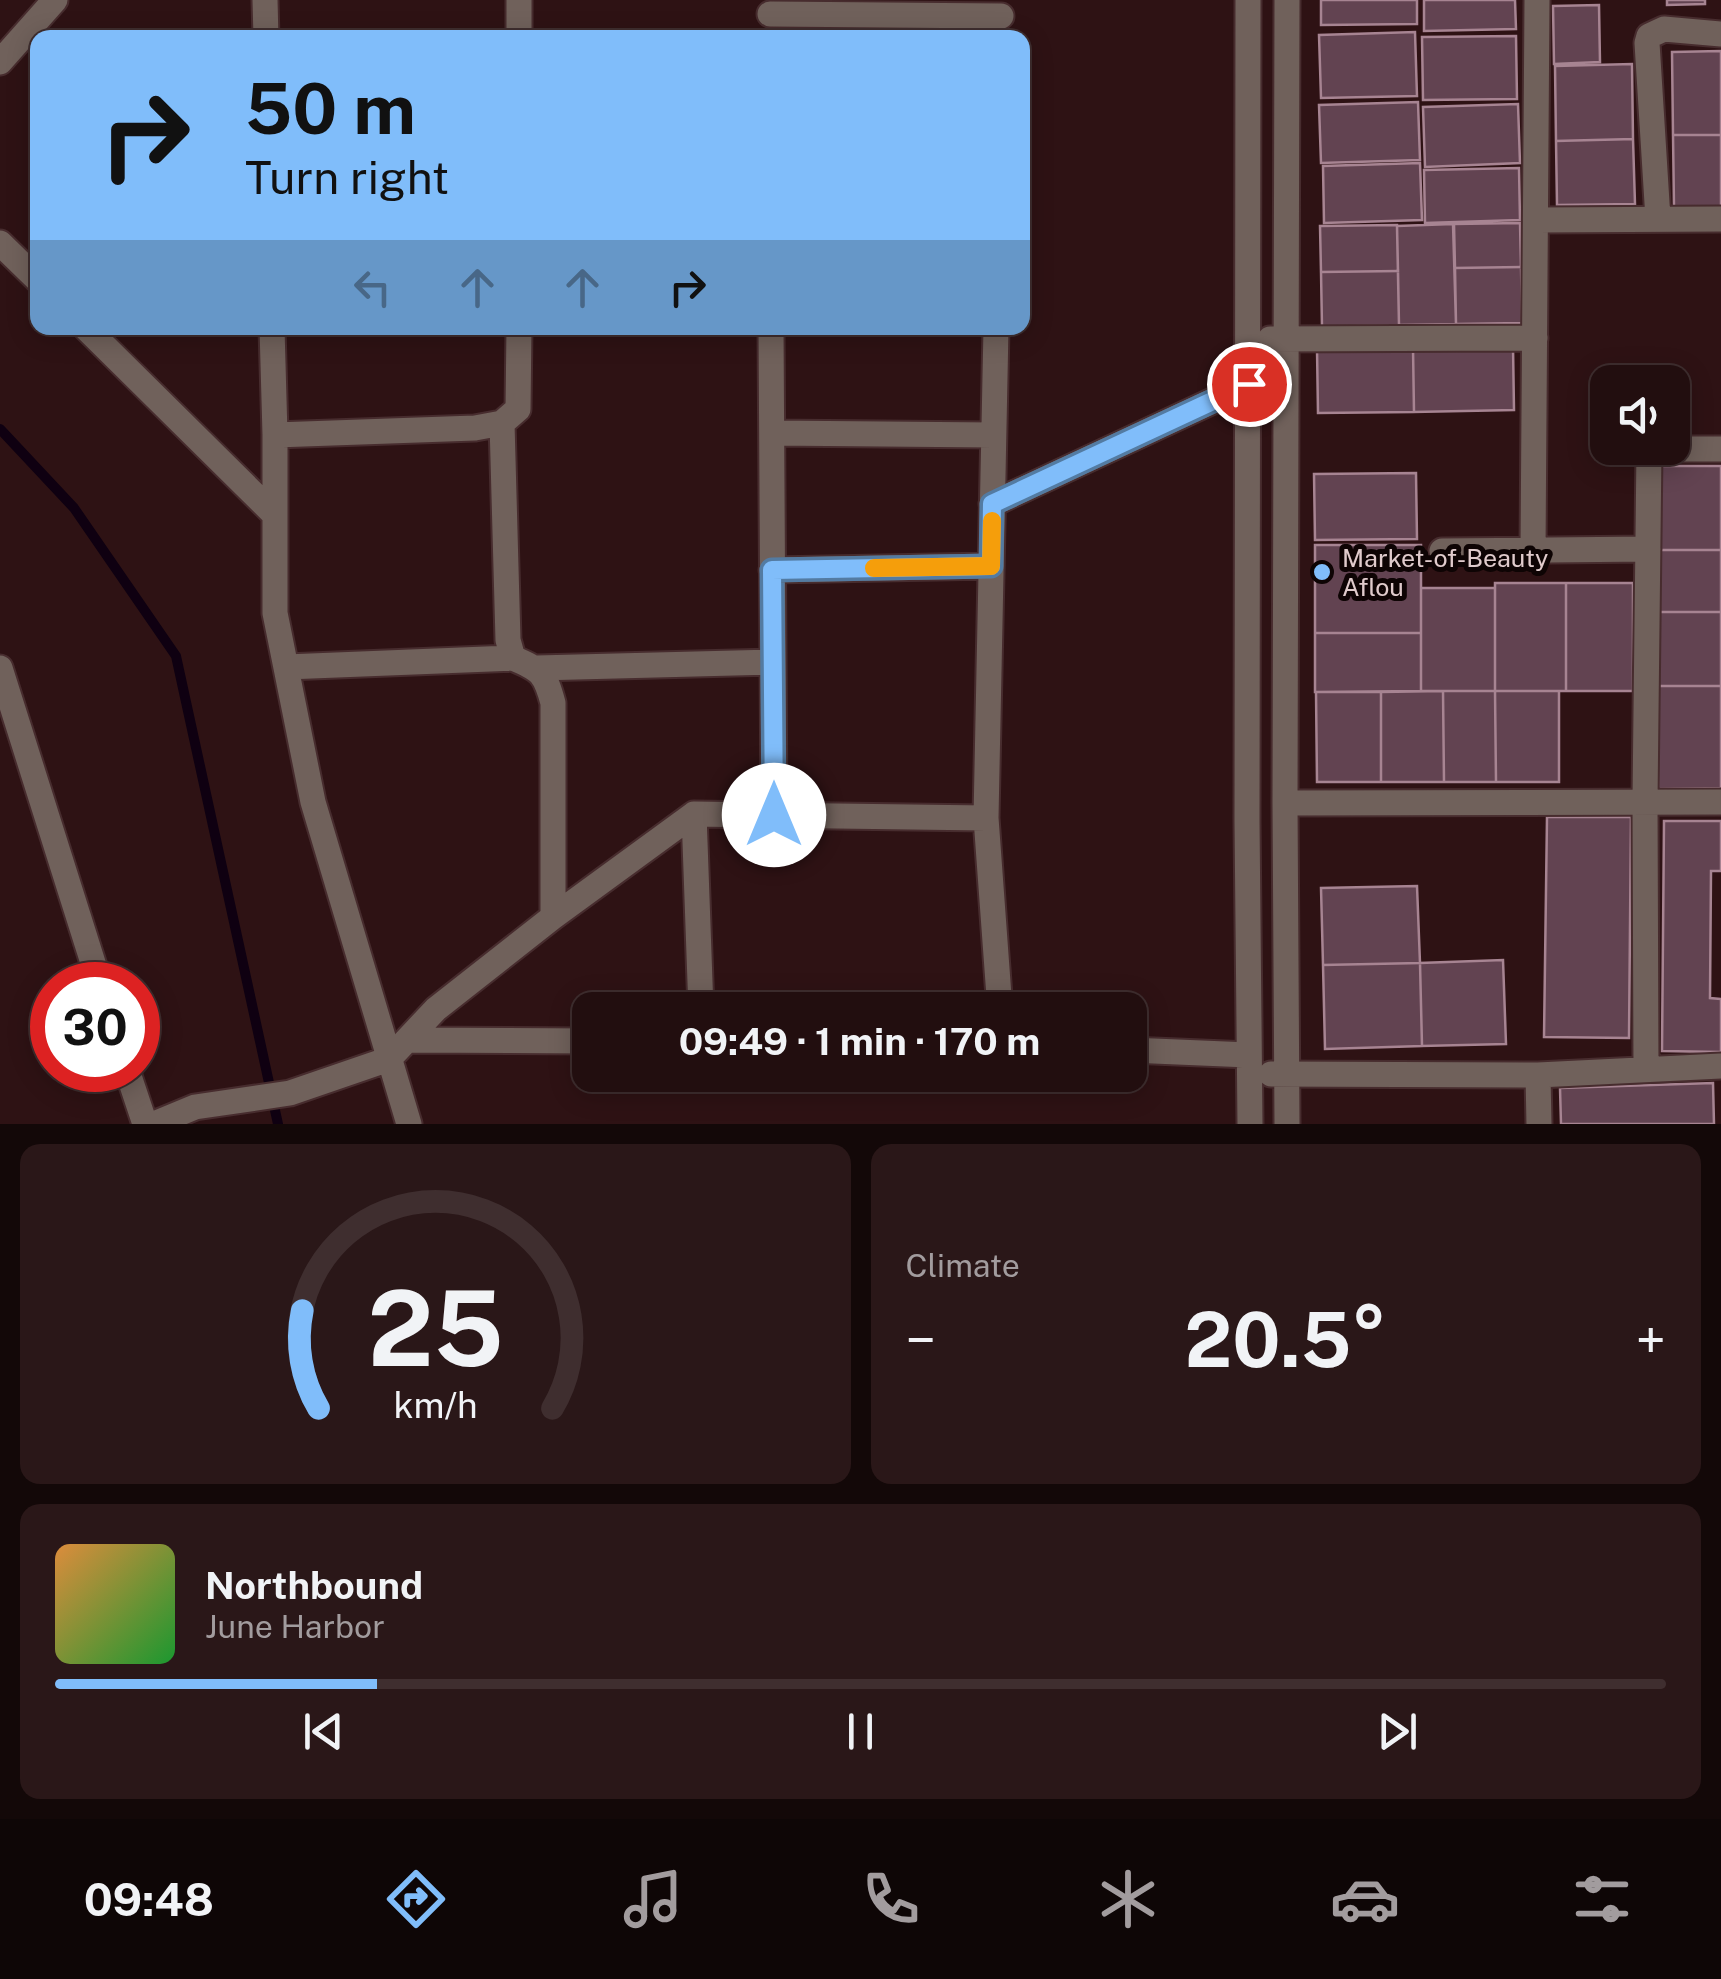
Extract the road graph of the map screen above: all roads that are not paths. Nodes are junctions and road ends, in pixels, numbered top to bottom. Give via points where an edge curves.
1 (54, 0) edge
2 (265, 0) edge
3 (520, 0) edge
4 (1248, 0) edge
5 (1288, 0) edge
6 (1537, 0) edge
7 (770, 17) edge
8 (1001, 18) edge
9 (266, 30) edge
10 (519, 30) edge
11 (1721, 34) edge
12 (0, 62) edge
13 (1658, 219) junction
14 (1721, 219) edge
15 (1536, 220) junction
16 (0, 242) edge
17 (30, 272) edge
18 (93, 335) edge
19 (272, 335) edge
20 (519, 335) edge
21 (771, 335) edge
22 (996, 335) edge
23 (1286, 338) junction
24 (1535, 338) junction
25 (1249, 339) junction
26 (1249, 384) junction
27 (502, 423) junction
28 (772, 434) junction
29 (994, 435) junction
30 (275, 436) junction
31 (1721, 449) edge
32 (992, 504) junction
33 (274, 514) junction
34 (1648, 549) junction
35 (1533, 550) junction
36 (1442, 551) dead end
37 (991, 566) junction
38 (772, 570) junction
39 (513, 658) junction
40 (773, 662) junction
41 (0, 668) edge
42 (286, 668) junction
43 (537, 668) junction
44 (1645, 801) junction
45 (1285, 802) junction
46 (1721, 802) edge
47 (694, 814) junction
48 (774, 815) junction
49 (986, 818) junction
50 (554, 917) junction
51 (93, 962) edge
52 (700, 992) edge
53 (999, 992) edge
54 (572, 1042) edge
55 (398, 1049) junction
56 (1147, 1052) edge
57 (1249, 1064) junction
58 (1721, 1066) edge
59 (1646, 1069) junction
60 (1286, 1074) junction
61 (1538, 1075) junction
62 (135, 1092) edge
63 (144, 1124) edge
64 (154, 1124) edge
65 (408, 1124) edge
66 (1250, 1124) edge
67 (1287, 1124) edge
68 (1539, 1124) edge

1 - 12 street
2 - 9 street
3 - 10 street
4 - 25 street
5 - 23 street
6 - 15 street
7 - 8 street
11 - 13 street via 1664,30 1646,43
13 - 14 street
13 - 15 street
15 - 24 street
16 - 17 street
18 - 33 street
19 - 30 street
20 - 27 street via 518,409
21 - 28 street
22 - 29 street
23 - 24 street
23 - 25 street
23 - 45 street
24 - 35 street
25 - 26 street
26 - 32 street
26 - 57 street
27 - 30 street
27 - 39 street
28 - 29 street
28 - 38 street
29 - 32 street
30 - 33 street
31 - 34 street via 1648,449
32 - 37 street
33 - 42 street via 275,613
34 - 35 street
34 - 44 street
35 - 36 street
37 - 38 street
37 - 49 street
38 - 40 street
39 - 42 street
39 - 43 street
40 - 43 street
40 - 48 street
41 - 51 street
42 - 55 street via 313,802
43 - 50 street via 552,703
44 - 45 street
44 - 46 street
44 - 59 street
45 - 60 street
47 - 48 street
47 - 50 street
47 - 52 street
48 - 49 street
49 - 53 street
50 - 55 street via 436,1009
54 - 55 street
55 - 64 street via 290,1093 196,1107
55 - 65 street
56 - 57 street
57 - 60 street
57 - 66 street
58 - 59 street
59 - 61 street
60 - 61 street
60 - 67 street
61 - 68 street
62 - 63 street

